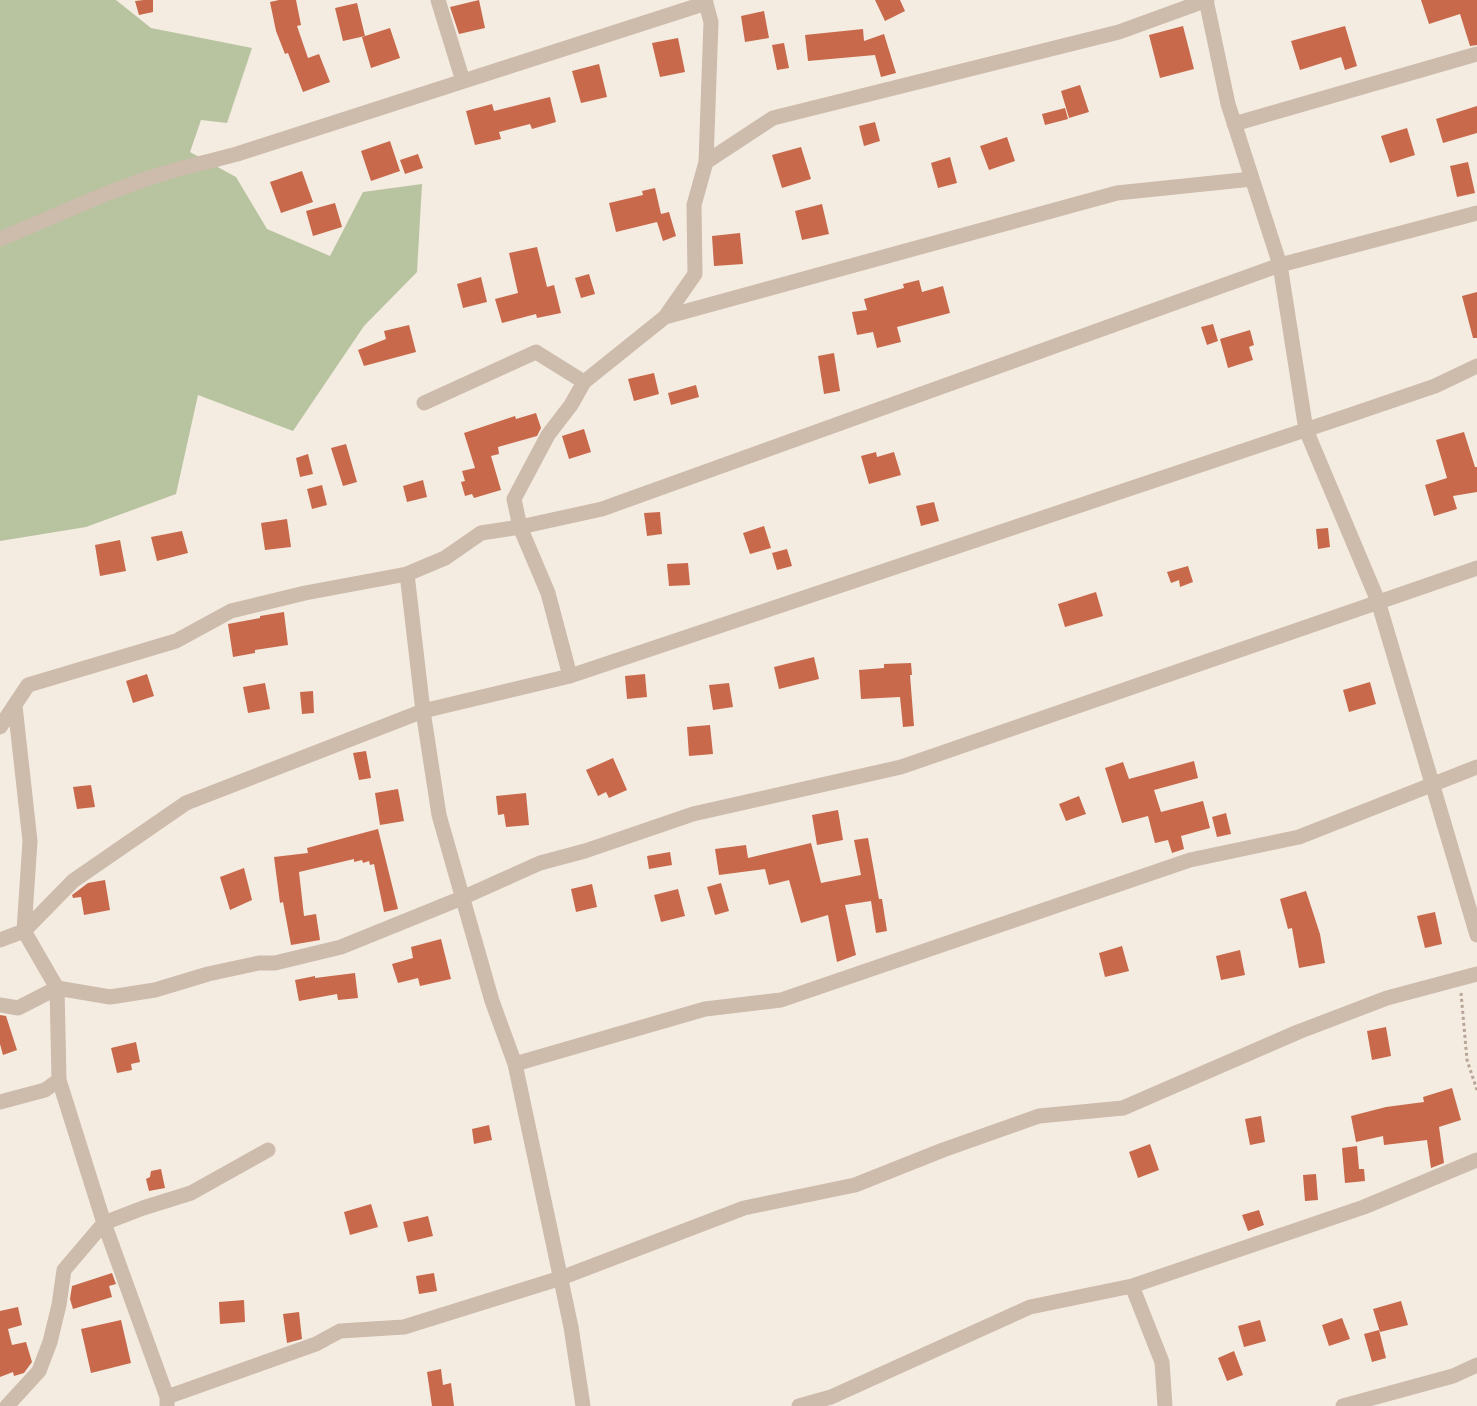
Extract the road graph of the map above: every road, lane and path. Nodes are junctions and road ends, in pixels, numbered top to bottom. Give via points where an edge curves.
1 (438, 0) edge
2 (1206, 0) edge
3 (706, 2) edge
4 (1477, 54) edge
5 (463, 81) junction
6 (1234, 124) junction
7 (706, 162) junction
8 (1252, 179) junction
9 (1477, 213) edge
10 (0, 239) edge
11 (1280, 265) junction
12 (665, 317) junction
13 (1477, 366) edge
14 (584, 382) junction
15 (424, 402) dead end
16 (1306, 430) junction
17 (520, 527) junction
18 (1477, 568) edge
19 (407, 574) junction
20 (1378, 601) junction
21 (570, 676) junction
22 (15, 706) junction
23 (423, 711) junction
24 (0, 727) edge
25 (1477, 767) edge
26 (1432, 785) junction
27 (462, 898) junction
28 (24, 931) junction
29 (1477, 935) edge
30 (0, 940) edge
31 (1477, 974) edge
32 (1460, 979) junction
33 (57, 988) junction
34 (0, 1005) edge
35 (515, 1064) junction
36 (59, 1080) junction
37 (1477, 1090) edge
38 (0, 1102) edge
39 (268, 1150) dead end
40 (1477, 1160) edge
41 (104, 1223) junction
42 (561, 1278) junction
43 (1132, 1286) junction
44 (1477, 1365) edge
45 (167, 1401) edge
46 (7, 1406) edge
47 (583, 1406) edge
48 (799, 1406) edge
49 (1165, 1406) edge
50 (1343, 1406) edge

1 - 5 street
2 - 6 street
2 - 7 street via 1119,32 773,118
3 - 5 street
3 - 7 street via 711,22
4 - 6 street
5 - 10 street via 237,154 162,174
6 - 8 street
7 - 12 street via 694,205 696,274
8 - 11 street
8 - 12 street via 1117,193
9 - 11 street
11 - 16 street
11 - 17 street via 602,509
12 - 14 street
13 - 16 street via 1435,386
14 - 15 street via 536,352
14 - 17 street via 548,435 514,499
16 - 20 street
16 - 21 street
17 - 19 street via 481,533 445,558
17 - 21 street via 548,593
18 - 20 street
19 - 22 street via 231,611 176,641 28,685
19 - 23 street
20 - 26 street
20 - 27 street via 901,767 693,814 540,863
21 - 23 street
22 - 24 street
22 - 28 street via 30,841
23 - 27 street via 439,815
23 - 28 street via 186,803 73,881
25 - 26 street
26 - 29 street
26 - 35 street via 1299,837 1190,860 782,1000 705,1009
27 - 33 street via 341,947 208,974 155,990 111,997
27 - 35 street
28 - 30 street
28 - 33 street
31 - 32 street
32 - 37 path via 1467,1060
32 - 42 street via 1387,998 1298,1032 1123,1108 1039,1116 855,1185 744,1208
33 - 34 street via 18,1008
33 - 36 street
35 - 42 street
36 - 38 street via 45,1090
36 - 41 street
39 - 41 street via 191,1193
40 - 43 street via 1364,1207
41 - 45 street
41 - 46 street via 64,1270 50,1342 39,1371
42 - 45 street via 404,1327 340,1332
42 - 47 street
43 - 48 street via 1030,1307 831,1397
43 - 49 street via 1162,1362
44 - 50 street via 1453,1376

